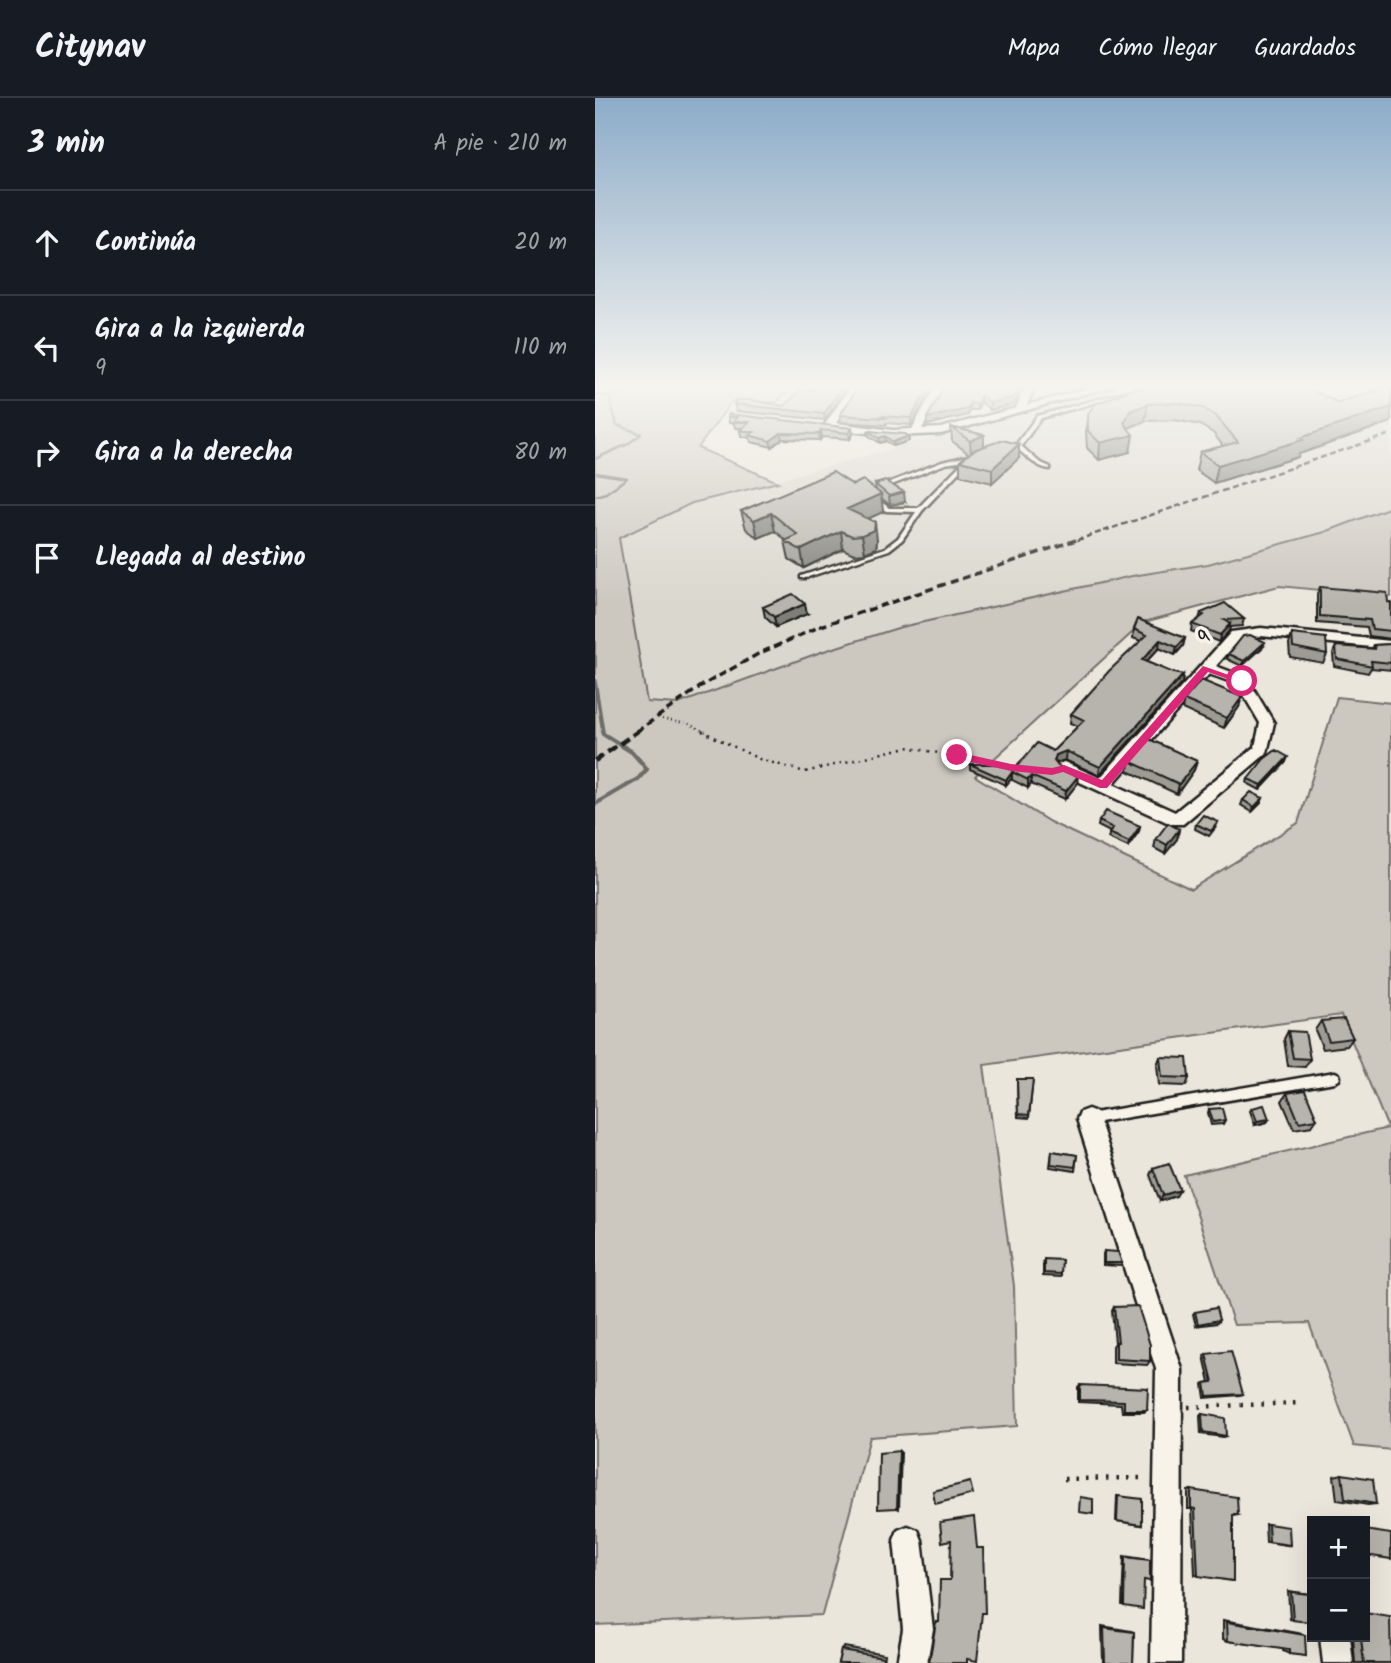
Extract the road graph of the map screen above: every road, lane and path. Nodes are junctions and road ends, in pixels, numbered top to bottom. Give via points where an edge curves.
1 (961, 459) edge
2 (967, 459) edge
3 (1033, 459) edge
4 (1048, 468) dead end
5 (921, 510) junction
6 (803, 577) dead end
7 (1391, 645) edge
8 (1207, 668) junction
9 (662, 719) dead end
10 (1064, 768) edge
11 (1025, 769) edge
12 (1103, 785) junction
13 (1335, 1077) dead end
14 (1088, 1119) joint
15 (1300, 1403) dead end
16 (1168, 1408) junction
17 (1168, 1477) junction
18 (1064, 1479) dead end
19 (908, 1540) dead end
20 (1336, 1642) edge
21 (912, 1663) edge
22 (1166, 1663) edge
23 (1338, 1663) edge

1 - 5 lane via 867,493 888,510
2 - 5 lane
3 - 4 lane
5 - 6 lane via 887,549
7 - 8 street, 9 via 1261,632 1236,635
8 - 12 street, 9
8 - 12 street via 1242,681 1267,723 1262,749 1177,820
9 - 11 path via 689,724 759,759 806,772 907,747
10 - 12 street
13 - 14 lane
14 - 16 street via 1169,1369
15 - 16 path
16 - 17 street
17 - 18 path
17 - 22 street
19 - 21 street via 918,1629
20 - 23 street

